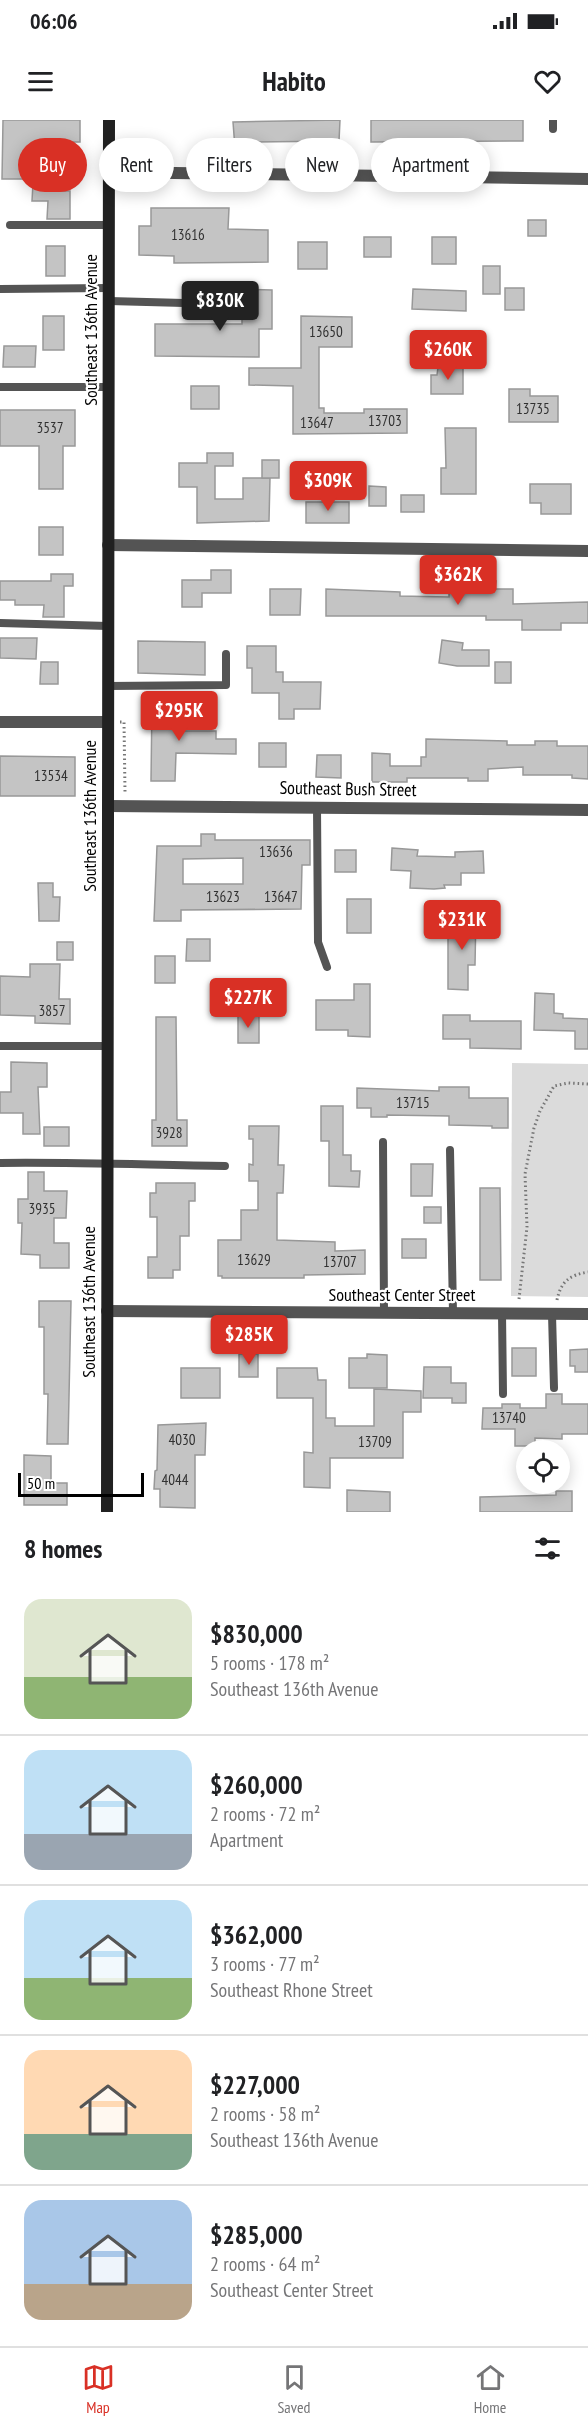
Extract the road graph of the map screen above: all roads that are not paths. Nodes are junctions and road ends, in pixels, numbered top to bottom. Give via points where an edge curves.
1 (109, 120) edge
2 (109, 138) edge
3 (174, 173) edge
4 (588, 179) edge
5 (109, 192) edge
6 (10, 225) dead end
7 (109, 225) junction
8 (0, 289) edge
9 (110, 294) junction
10 (222, 304) dead end
11 (0, 387) edge
12 (108, 387) junction
13 (108, 545) junction
14 (588, 551) edge
15 (0, 623) edge
16 (108, 626) junction
17 (226, 654) dead end
18 (108, 686) junction
19 (0, 722) edge
20 (108, 722) junction
21 (108, 806) junction
22 (317, 807) junction
23 (588, 810) edge
24 (327, 967) dead end
25 (0, 1046) edge
26 (108, 1046) junction
27 (383, 1142) dead end
28 (450, 1150) dead end
29 (0, 1163) edge
30 (108, 1165) junction
31 (225, 1166) dead end
32 (107, 1311) junction
33 (384, 1313) junction
34 (453, 1313) junction
35 (502, 1313) junction
36 (555, 1314) junction
37 (588, 1314) edge
38 (554, 1388) dead end
39 (503, 1394) dead end
40 (107, 1512) edge

1 - 2 street, Southeast 136th Avenue
3 - 4 street
5 - 7 street, Southeast 136th Avenue
6 - 7 lane
7 - 9 street, Southeast 136th Avenue
8 - 9 lane
9 - 10 lane
9 - 12 street, Southeast 136th Avenue
11 - 12 lane
12 - 13 street, Southeast 136th Avenue
13 - 14 street
13 - 16 street, Southeast 136th Avenue
15 - 16 lane
16 - 18 street, Southeast 136th Avenue
17 - 18 lane via 226,686
18 - 20 street, Southeast 136th Avenue
19 - 20 street
20 - 21 street, Southeast 136th Avenue
21 - 22 street, Southeast Bush Street
21 - 26 street, Southeast 136th Avenue
22 - 23 street, Southeast Bush Street
22 - 24 lane via 318,942
25 - 26 lane
26 - 30 street, Southeast 136th Avenue
27 - 33 lane
28 - 34 lane
29 - 30 lane
30 - 31 lane
30 - 32 street, Southeast 136th Avenue
32 - 33 street, Southeast Center Street
32 - 40 street, Southeast 136th Avenue
33 - 34 street, Southeast Center Street
34 - 35 street, Southeast Center Street
35 - 36 street, Southeast Center Street
35 - 39 lane
36 - 37 street, Southeast Center Street
36 - 38 lane

